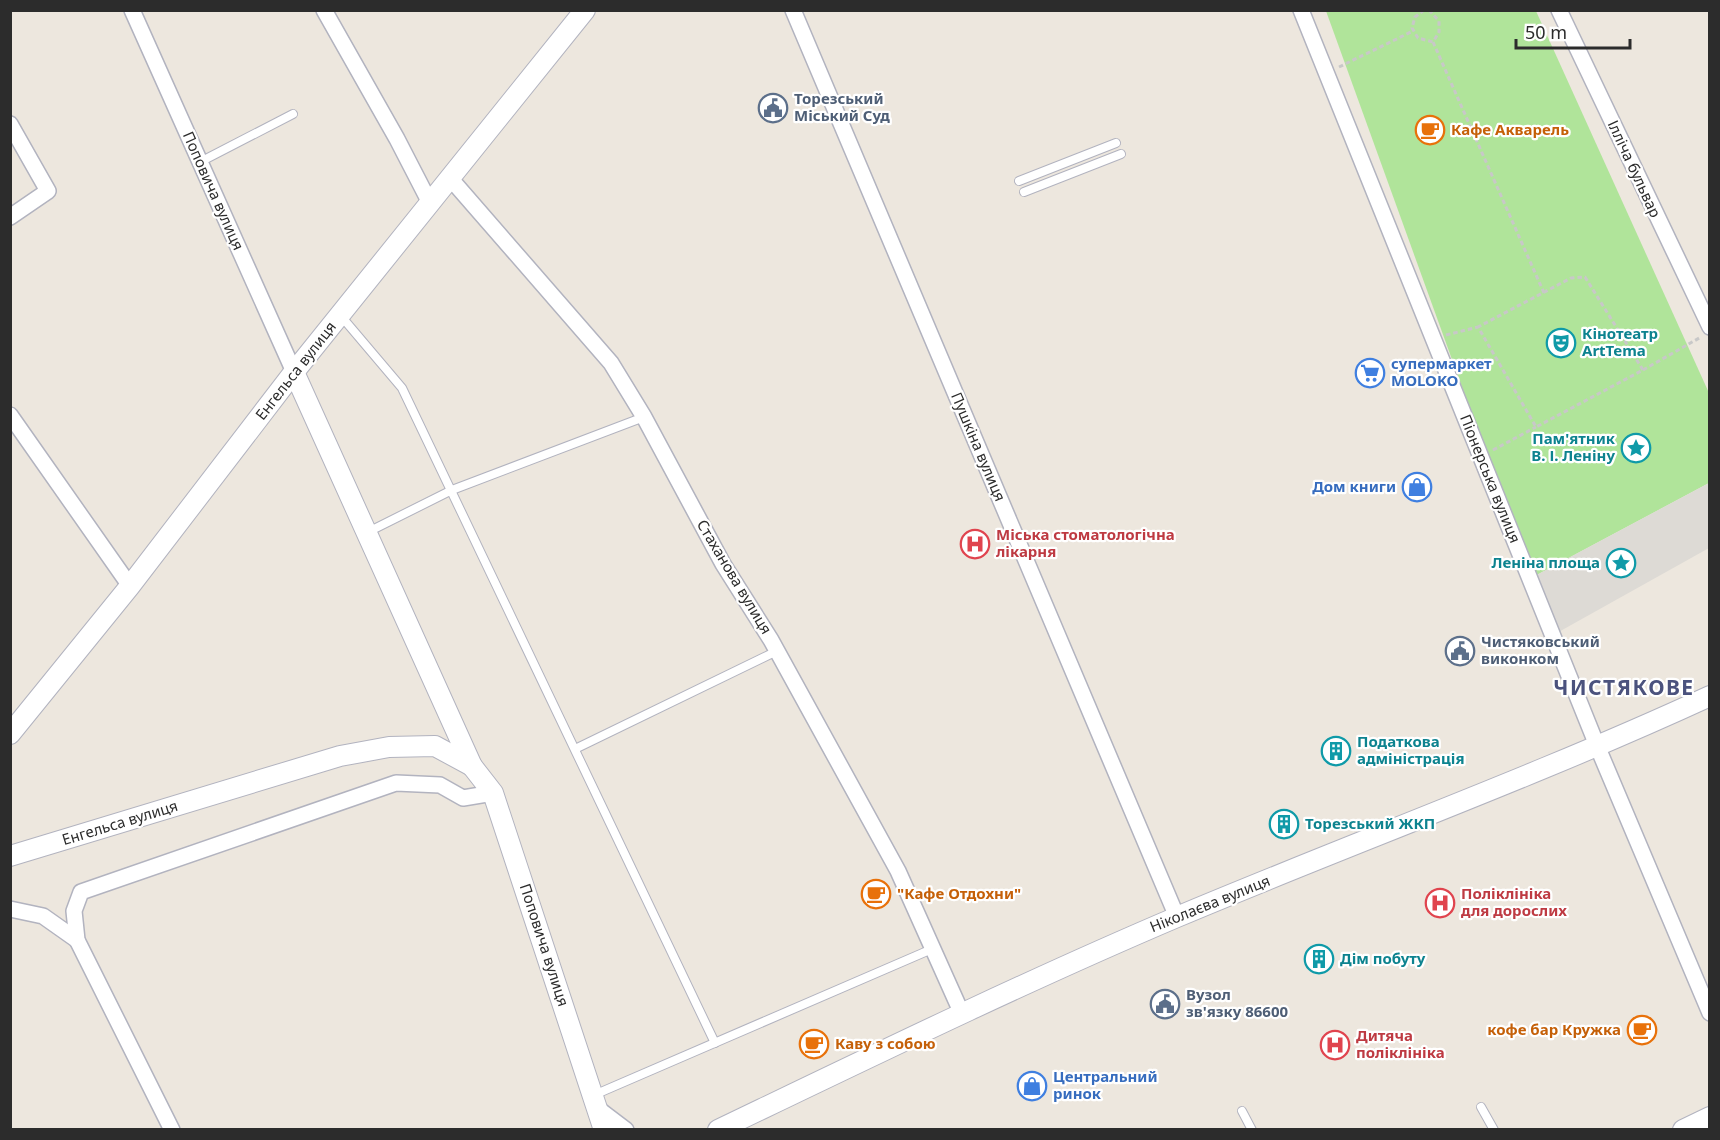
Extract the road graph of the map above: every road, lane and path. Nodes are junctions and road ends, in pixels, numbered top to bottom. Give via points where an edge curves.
1 (132, 10) edge
2 (324, 10) edge
3 (585, 10) edge
4 (793, 10) edge
5 (1301, 10) edge
6 (1429, 10) edge
7 (1559, 10) edge
8 (1423, 11) edge
9 (1413, 31) junction
10 (1432, 42) junction
11 (1326, 74) junction
12 (293, 114) dead end
13 (10, 124) edge
14 (1116, 143) dead end
15 (1121, 154) dead end
16 (200, 162) junction
17 (450, 178) junction
18 (1019, 182) dead end
19 (1024, 192) dead end
20 (430, 203) junction
21 (10, 217) edge
22 (1544, 292) junction
23 (340, 315) junction
24 (1478, 327) junction
25 (1710, 330) edge
26 (1433, 338) junction
27 (1643, 370) junction
28 (294, 372) junction
29 (10, 416) edge
30 (644, 417) junction
31 (1536, 427) junction
32 (1480, 457) junction
33 (452, 490) junction
34 (366, 532) junction
35 (130, 586) junction
36 (777, 651) junction
37 (1710, 696) edge
38 (10, 734) edge
39 (1598, 748) junction
40 (575, 749) junction
41 (472, 766) junction
42 (493, 793) junction
43 (10, 856) edge
44 (10, 909) edge
45 (1177, 917) junction
46 (77, 940) junction
47 (933, 949) junction
48 (1710, 1013) edge
49 (962, 1014) junction
50 (715, 1043) junction
51 (595, 1102) junction
52 (1482, 1107) dead end
53 (1242, 1111) dead end
54 (1710, 1117) edge
55 (172, 1130) edge
56 (604, 1130) edge
57 (626, 1130) edge
58 (718, 1130) edge
59 (1251, 1130) edge
60 (1494, 1130) edge
61 (1683, 1130) edge

1 - 16 street, Поповича вулиця
2 - 20 street
3 - 17 street, Енгельса вулиця
4 - 45 street, Пушкіна вулиця
5 - 11 street, Піонерська вулиця
6 - 10 path via 1439,21 1439,32
7 - 25 street, Ілліча бульвар
8 - 9 path via 1413,20
9 - 10 path via 1418,38
9 - 11 path
10 - 22 path
11 - 26 street, Піонерська вулиця
12 - 16 lane
13 - 21 street via 48,191
14 - 18 lane
15 - 19 lane
16 - 28 street, Поповича вулиця
17 - 20 street, Енгельса вулиця
17 - 30 street, Стаханова вулиця via 611,363
20 - 23 street, Енгельса вулиця
22 - 24 path
22 - 27 path via 1571,278 1585,277
23 - 28 street, Енгельса вулиця
23 - 33 lane via 402,388
24 - 26 path
24 - 31 path
25 - 27 path
26 - 32 street, Піонерська вулиця
27 - 31 path
28 - 34 street
28 - 35 street, Енгельса вулиця
29 - 35 street
30 - 33 lane
30 - 36 street, Стаханова вулиця via 723,564
31 - 32 path
32 - 39 street, Піонерська вулиця
33 - 34 lane
33 - 40 lane
34 - 41 street
35 - 38 street, Енгельса вулиця
36 - 40 lane
36 - 47 street, Стаханова вулиця via 898,871
37 - 39 street, Ніколаєва вулиця
39 - 45 street, Ніколаєва вулиця
39 - 48 street, Піонерська вулиця
40 - 50 lane
41 - 42 street, Поповича вулиця
41 - 43 street, Енгельса вулиця via 435,746 389,747 350,754
42 - 46 street via 463,798 440,785 396,783 81,892 74,911
42 - 51 street, Поповича вулиця
44 - 46 street via 43,916
45 - 49 street, Ніколаєва вулиця
46 - 55 street
47 - 49 street, Стаханова вулиця
47 - 50 lane
49 - 58 street, Ніколаєва вулиця
50 - 51 lane
51 - 56 street, Поповича вулиця
51 - 57 street
52 - 60 lane
53 - 59 lane
54 - 61 street

